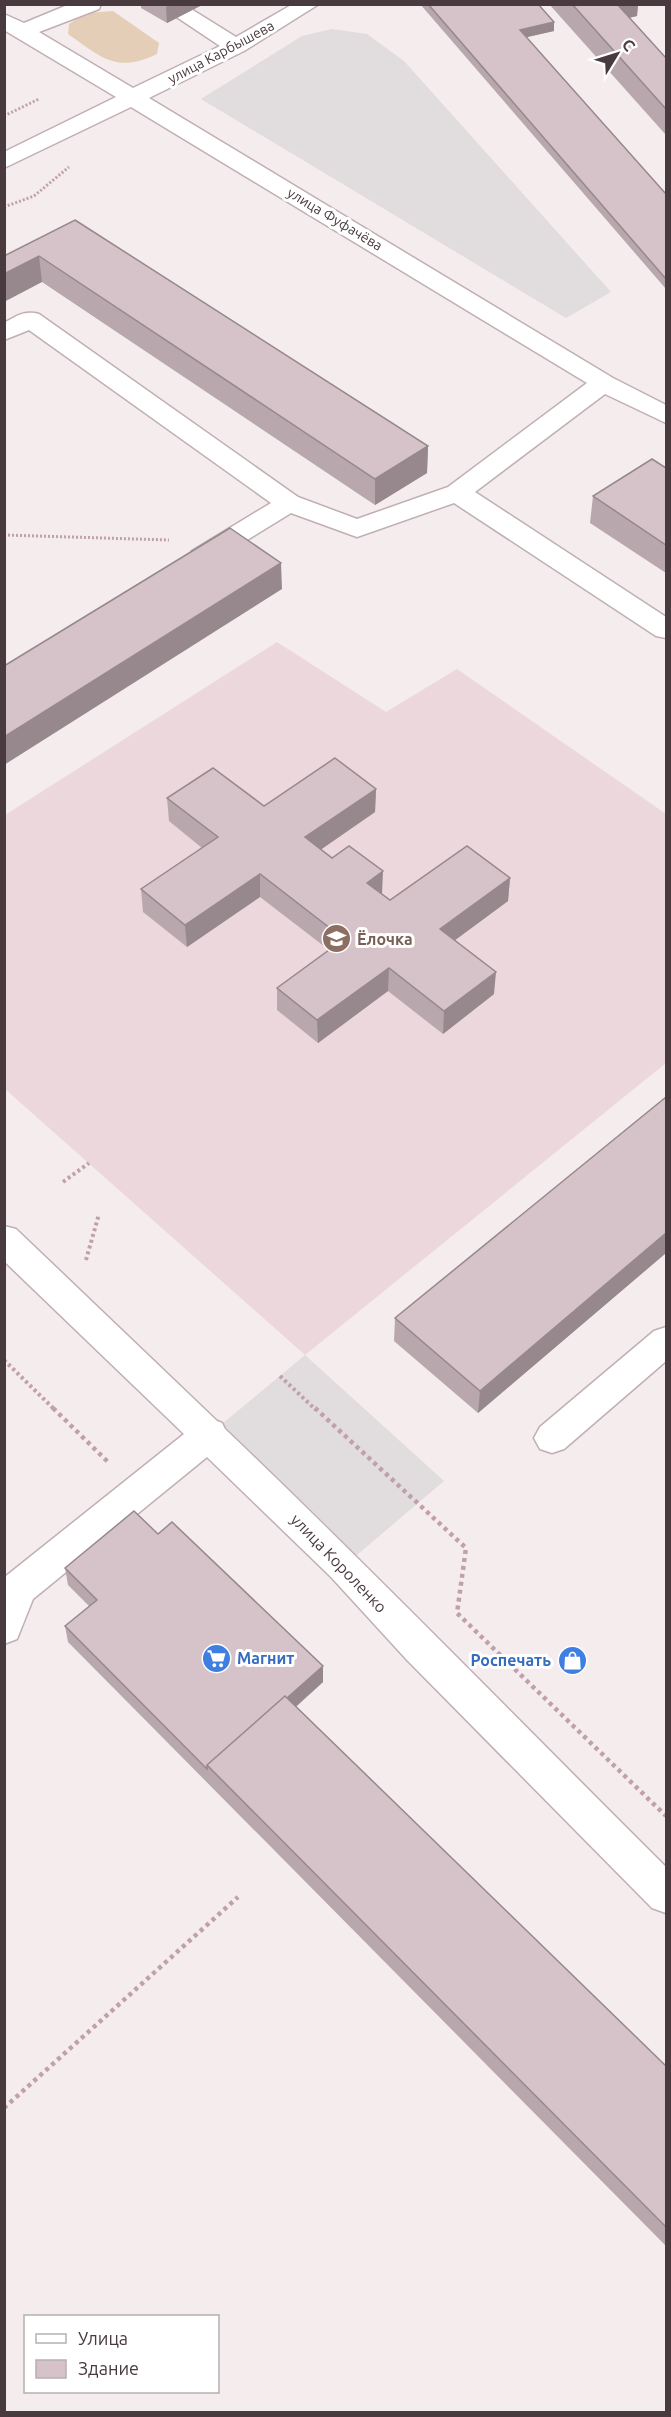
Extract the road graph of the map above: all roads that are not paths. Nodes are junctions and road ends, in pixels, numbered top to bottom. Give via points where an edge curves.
1 (91, 4) edge
2 (167, 4) edge
3 (309, 4) edge
4 (13, 26) edge
5 (236, 46) junction
6 (134, 97) junction
7 (4, 161) edge
8 (4, 333) edge
9 (604, 383) junction
10 (666, 415) edge
11 (456, 492) junction
12 (289, 503) junction
13 (174, 573) edge
14 (666, 629) edge
15 (4, 1239) edge
16 (666, 1341) edge
17 (210, 1434) junction
18 (552, 1438) dead end
19 (4, 1627) edge
20 (666, 1894) edge

1 - 4 street
2 - 5 street
3 - 5 street, улица Карбышева
4 - 6 street, улица Фуфачёва
5 - 6 street, улица Карбышева
6 - 7 street, улица Карбышева
6 - 9 street, улица Фуфачёва
8 - 12 street via 30,320
9 - 10 street, улица Фуфачёва
9 - 11 street
11 - 12 street via 357,528
11 - 14 street
12 - 13 street
15 - 17 street, улица Короленко
16 - 18 street
17 - 19 street via 19,1588
17 - 20 street, улица Короленко

